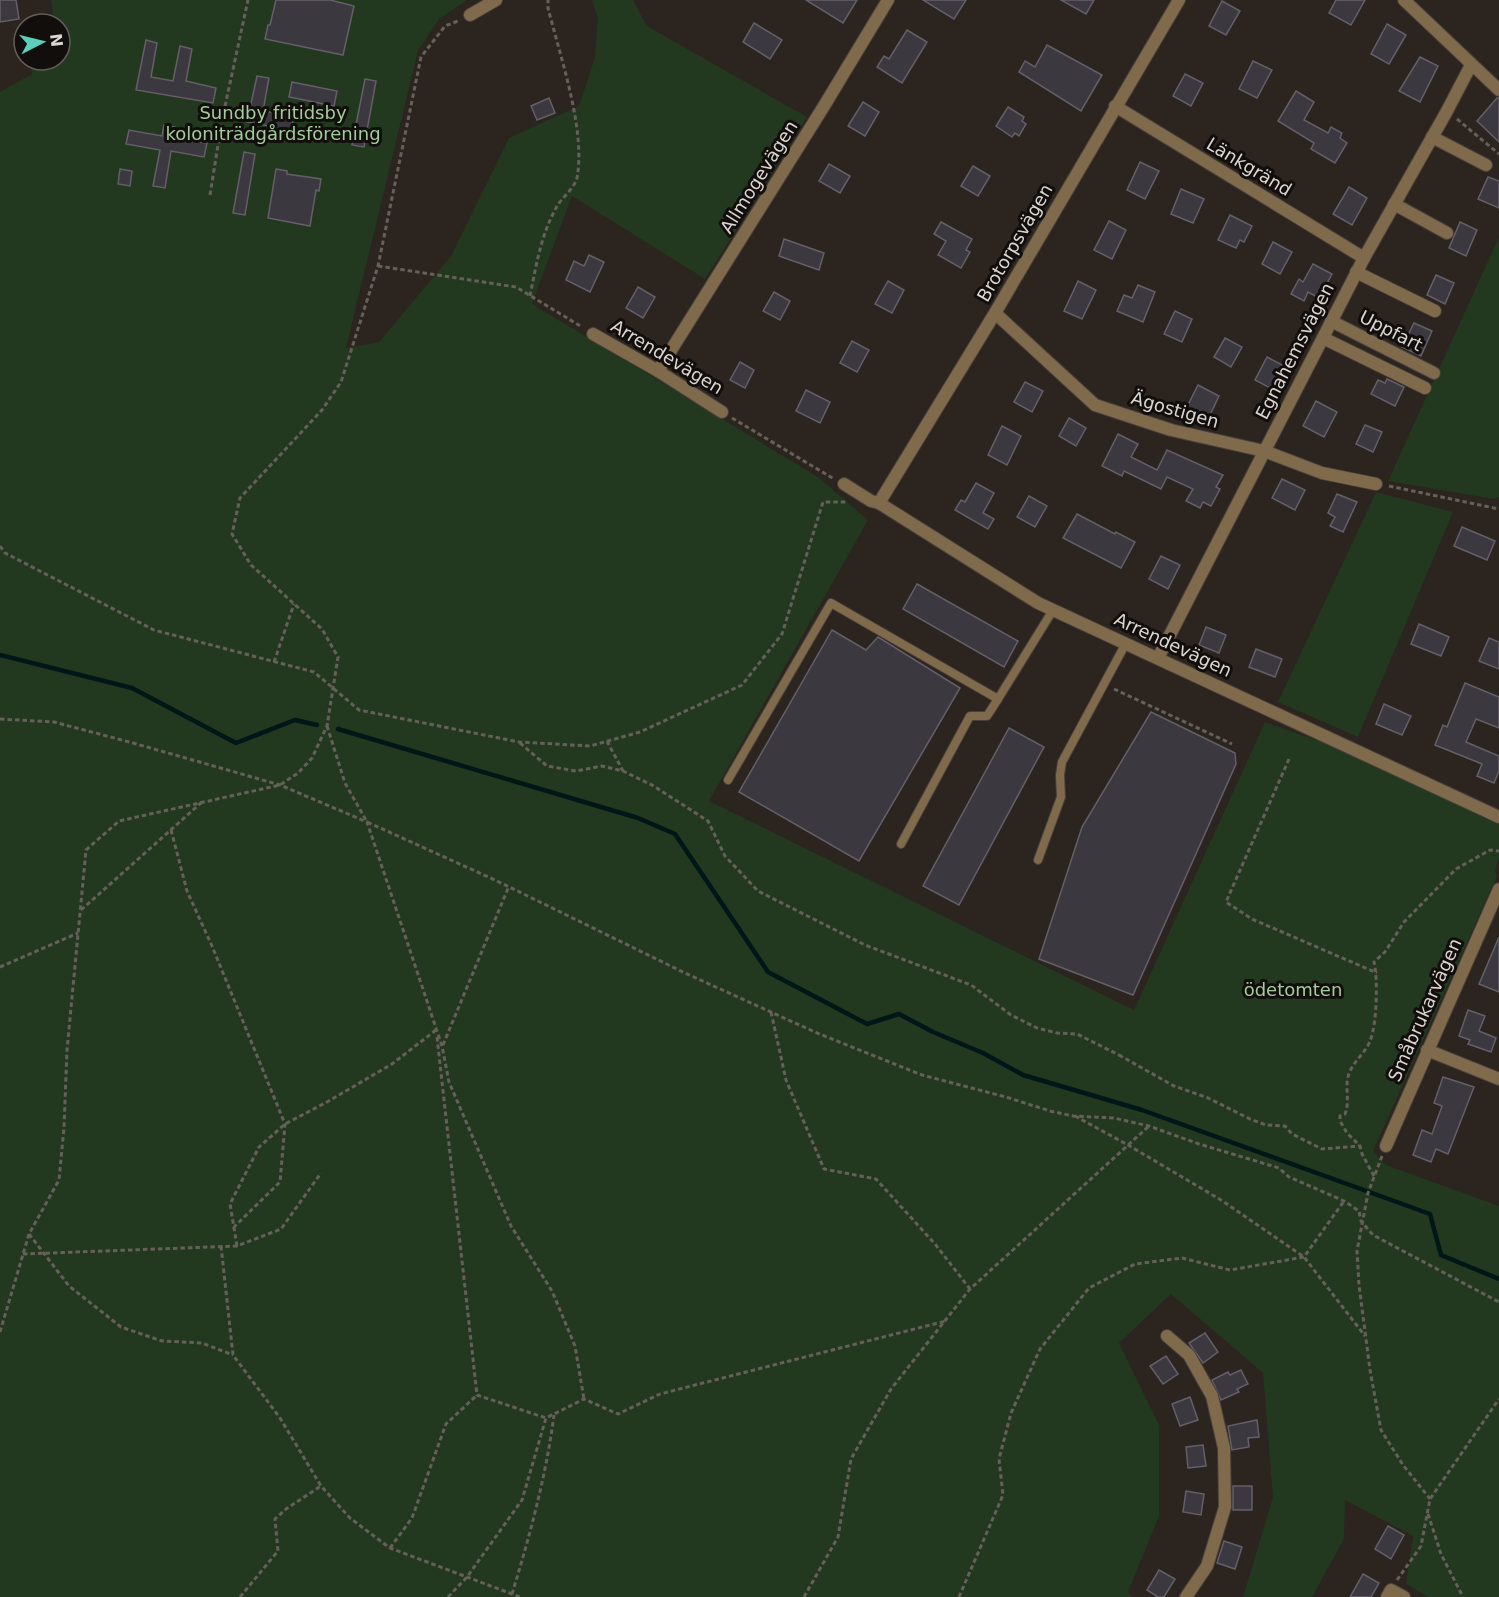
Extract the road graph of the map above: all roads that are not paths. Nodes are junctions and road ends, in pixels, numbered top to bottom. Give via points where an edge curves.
1 (496, 0) edge
2 (888, 0) edge
3 (1179, 0) edge
4 (1404, 0) edge
5 (470, 15) road end
6 (1471, 65) junction
7 (1499, 90) edge
8 (1115, 106) junction
9 (1432, 137) junction
10 (1486, 165) dead end
11 (1394, 204) junction
12 (1448, 233) dead end
13 (1364, 258) junction
14 (1356, 272) junction
15 (1436, 311) dead end
16 (995, 313) junction
17 (1331, 321) junction
18 (593, 334) road end
19 (1323, 338) junction
20 (658, 371) junction
21 (1434, 373) dead end
22 (1425, 388) dead end
23 (722, 412) road end
24 (1264, 452) junction
25 (844, 484) road end
26 (1376, 484) road end
27 (875, 502) junction
28 (1053, 610) junction
29 (1126, 643) junction
30 (1158, 658) junction
31 (998, 699) junction
32 (728, 780) dead end
33 (1499, 817) edge
34 (901, 844) dead end
35 (1038, 860) dead end
36 (1499, 888) edge
37 (1427, 1050) junction
38 (1499, 1079) edge
39 (1386, 1146) road end
40 (1167, 1335) dead end
41 (1389, 1593) edge
42 (1186, 1597) edge
43 (1404, 1597) edge

1 - 5 street
2 - 20 street, Allmogevägen
3 - 8 street, Brotorpsvägen
4 - 6 street
6 - 7 street
6 - 9 street, Egnahemsvägen
8 - 13 street, Länkgränd
8 - 16 street, Brotorpsvägen
9 - 10 street
9 - 11 street, Egnahemsvägen
11 - 12 street
11 - 13 street, Egnahemsvägen
13 - 14 street, Egnahemsvägen
14 - 15 street, Uppfart
14 - 17 street, Egnahemsvägen
16 - 24 street, Ägostigen via 1095,405 1171,430
16 - 27 street, Brotorpsvägen
17 - 19 street, Egnahemsvägen
17 - 21 street, Uppfart
18 - 20 street, Arrendevägen
19 - 22 street, Uppfart
19 - 24 street, Egnahemsvägen
20 - 23 street, Arrendevägen
24 - 26 street, Ägostigen via 1322,473
24 - 30 street, Egnahemsvägen
25 - 27 street, Arrendevägen
27 - 28 street, Arrendevägen
28 - 29 street, Arrendevägen
28 - 31 lane
29 - 30 street, Arrendevägen
29 - 35 lane via 1062,762 1061,797
30 - 33 street, Arrendevägen
31 - 32 lane via 831,603
31 - 34 lane via 987,716 970,716
36 - 37 street, Småbrukarvägen
37 - 38 street
37 - 39 street, Småbrukarvägen
40 - 42 street via 1189,1355 1212,1396 1224,1448 1225,1507 1207,1566
41 - 43 street

